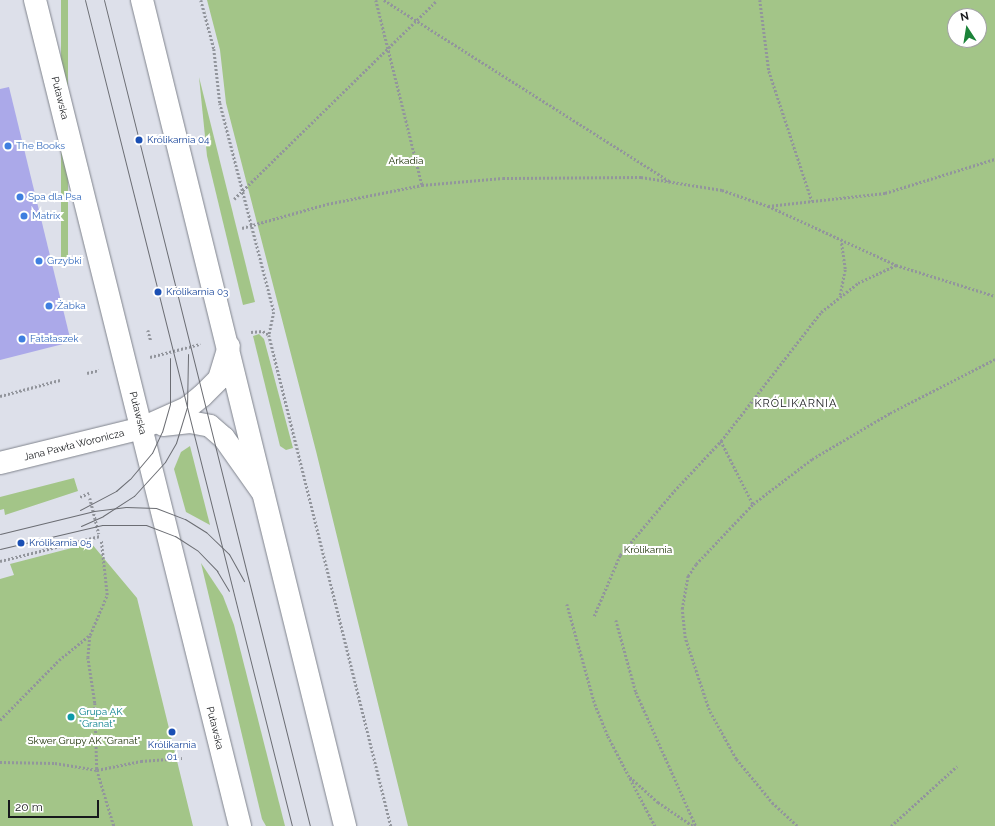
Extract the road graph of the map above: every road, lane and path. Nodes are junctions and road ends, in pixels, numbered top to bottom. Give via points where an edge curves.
1 (35, 0) edge
2 (142, 0) edge
3 (201, 0) edge
4 (376, 0) edge
5 (384, 0) edge
6 (437, 0) edge
7 (760, 0) edge
8 (417, 20) junction
9 (388, 48) junction
10 (995, 159) edge
11 (670, 181) junction
12 (422, 185) junction
13 (242, 191) junction
14 (234, 199) dead end
15 (812, 201) junction
16 (768, 206) junction
17 (251, 225) junction
18 (242, 228) dead end
19 (841, 241) junction
20 (896, 265) junction
21 (840, 295) junction
22 (995, 296) edge
23 (148, 330) dead end
24 (248, 332) dead end
25 (269, 335) junction
26 (151, 341) dead end
27 (198, 345) dead end
28 (229, 347) junction
29 (145, 358) dead end
30 (995, 359) edge
31 (103, 369) dead end
32 (87, 373) dead end
33 (60, 380) dead end
34 (0, 396) edge
35 (142, 428) junction
36 (721, 441) junction
37 (0, 463) edge
38 (89, 493) dead end
39 (263, 493) junction
40 (80, 497) dead end
41 (90, 498) dead end
42 (753, 504) junction
43 (101, 540) dead end
44 (0, 561) edge
45 (567, 604) dead end
46 (594, 616) dead end
47 (616, 620) dead end
48 (90, 635) junction
49 (0, 720) edge
50 (182, 758) dead end
51 (0, 762) edge
52 (957, 766) dead end
53 (97, 770) junction
54 (629, 775) junction
55 (114, 826) edge
56 (240, 826) edge
57 (346, 826) edge
58 (390, 826) edge
59 (655, 826) edge
60 (694, 826) edge
61 (797, 826) edge
62 (892, 826) edge

1 - 35 main road, Puławska
2 - 28 main road
3 - 13 path via 214,49 220,103
4 - 9 path
5 - 8 path
6 - 8 path
7 - 15 path via 769,71
8 - 9 path
8 - 11 path
9 - 12 path
9 - 13 path
10 - 15 path via 885,193
11 - 12 path via 587,176 504,178
11 - 16 path via 722,190
12 - 17 path via 327,204
13 - 14 path
13 - 17 path
15 - 16 path
16 - 19 path
17 - 18 path
17 - 25 path via 274,312
19 - 20 path
19 - 21 path via 845,269
20 - 21 path via 858,283
20 - 22 path
21 - 36 path via 821,312
23 - 26 path
24 - 25 path via 263,330
25 - 58 path
27 - 29 path
28 - 35 main road, Jana Pawła Woronicza via 219,379 202,396 187,408
28 - 39 main road
30 - 42 path via 890,414 812,459
31 - 32 path
33 - 34 path
35 - 37 main road, Jana Pawła Woronicza
35 - 39 main road via 190,422 210,426 224,438
35 - 56 main road, Puławska
36 - 42 path
36 - 46 path via 674,491 620,555
38 - 40 path
39 - 57 main road
41 - 44 path via 100,535
42 - 61 path via 696,564 688,576 682,609 685,638 694,671 722,736 752,780
43 - 48 path via 107,595
45 - 54 path via 595,704
47 - 60 path via 636,692
48 - 49 path via 58,660
48 - 53 path via 88,657 95,703
50 - 53 path via 141,761
51 - 53 path via 55,763
52 - 62 path
53 - 55 path
54 - 59 path
54 - 60 path via 658,802

